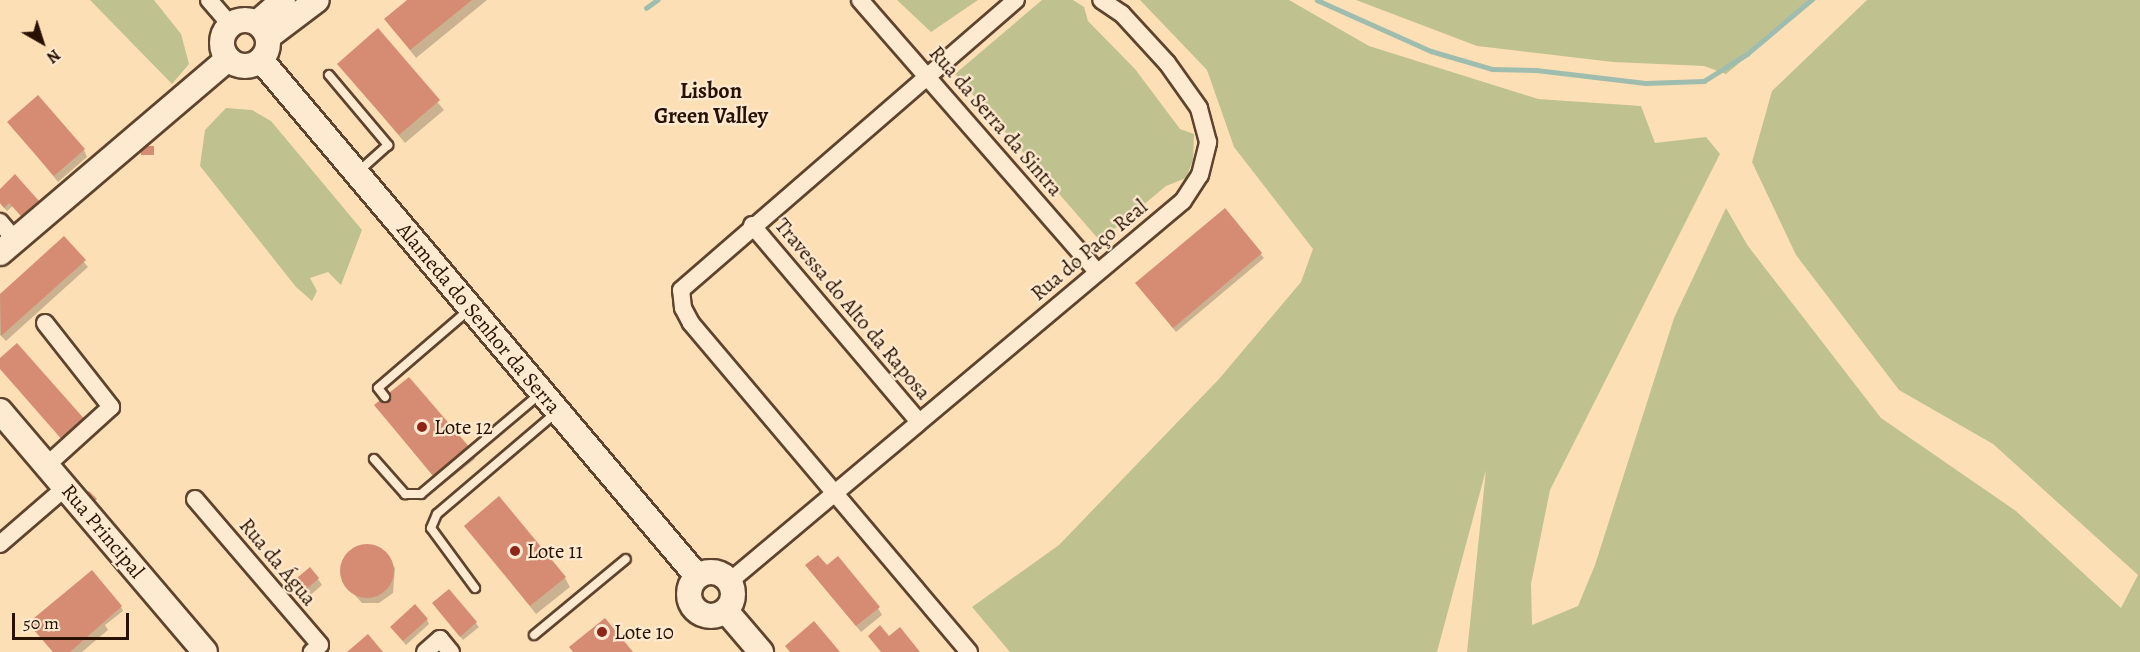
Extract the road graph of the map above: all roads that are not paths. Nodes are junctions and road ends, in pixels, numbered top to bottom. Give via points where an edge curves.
1 (209, 0) edge
2 (283, 0) edge
3 (317, 0) edge
4 (860, 0) edge
5 (1016, 0) edge
6 (1101, 0) edge
7 (230, 24) junction
8 (263, 30) junction
9 (228, 59) junction
10 (261, 60) junction
11 (329, 75) dead end
12 (926, 75) junction
13 (356, 173) junction
14 (752, 225) junction
15 (5, 238) edge
16 (1097, 273) junction
17 (471, 309) junction
18 (45, 323) dead end
19 (541, 392) junction
20 (385, 397) dead end
21 (0, 411) edge
22 (557, 411) junction
23 (919, 422) junction
24 (374, 459) dead end
25 (47, 465) junction
26 (66, 487) junction
27 (834, 493) junction
28 (195, 500) dead end
29 (0, 544) edge
30 (626, 559) dead end
31 (697, 576) junction
32 (730, 580) junction
33 (475, 588) dead end
34 (726, 611) junction
35 (534, 635) dead end
36 (205, 652) edge
37 (312, 652) edge
38 (425, 652) edge
39 (451, 652) edge
40 (761, 652) edge
41 (969, 652) edge

1 - 7 street
2 - 8 street
3 - 8 street
4 - 12 street, Rua da Serra da Sintra
5 - 12 street
6 - 16 street, Rua do Paço Real via 1122,14 1167,63 1199,108 1208,142 1200,175 1183,201
7 - 8 street via 239,20
7 - 9 street via 221,41
8 - 10 street via 269,46
9 - 10 street via 244,66
9 - 15 street
10 - 13 street, Alameda do Senhor da Serra
11 - 13 lane via 388,145
12 - 14 street
12 - 16 street, Rua da Serra da Sintra
13 - 17 street, Alameda do Senhor da Serra
14 - 23 street, Travessa do Alto da Raposa
14 - 27 street via 681,290 683,308 690,323
16 - 23 street, Rua do Paço Real
17 - 19 street, Alameda do Senhor da Serra
17 - 20 lane via 378,388
18 - 25 street via 111,406
19 - 22 street, Alameda do Senhor da Serra
19 - 24 lane via 421,494 405,494
21 - 25 street, Rua Principal
22 - 31 street, Alameda do Senhor da Serra
22 - 33 lane via 463,498 437,514 431,528
23 - 27 street, Rua do Paço Real
25 - 26 street, Rua Principal
26 - 29 street
26 - 36 street, Rua Principal
27 - 32 street, Rua do Paço Real
27 - 41 street
28 - 37 street, Rua da Água via 320,645
30 - 35 lane
31 - 32 street via 714,571
31 - 34 street via 689,592 694,609 710,617
32 - 34 street via 734,596
34 - 40 street
38 - 39 street via 440,639

